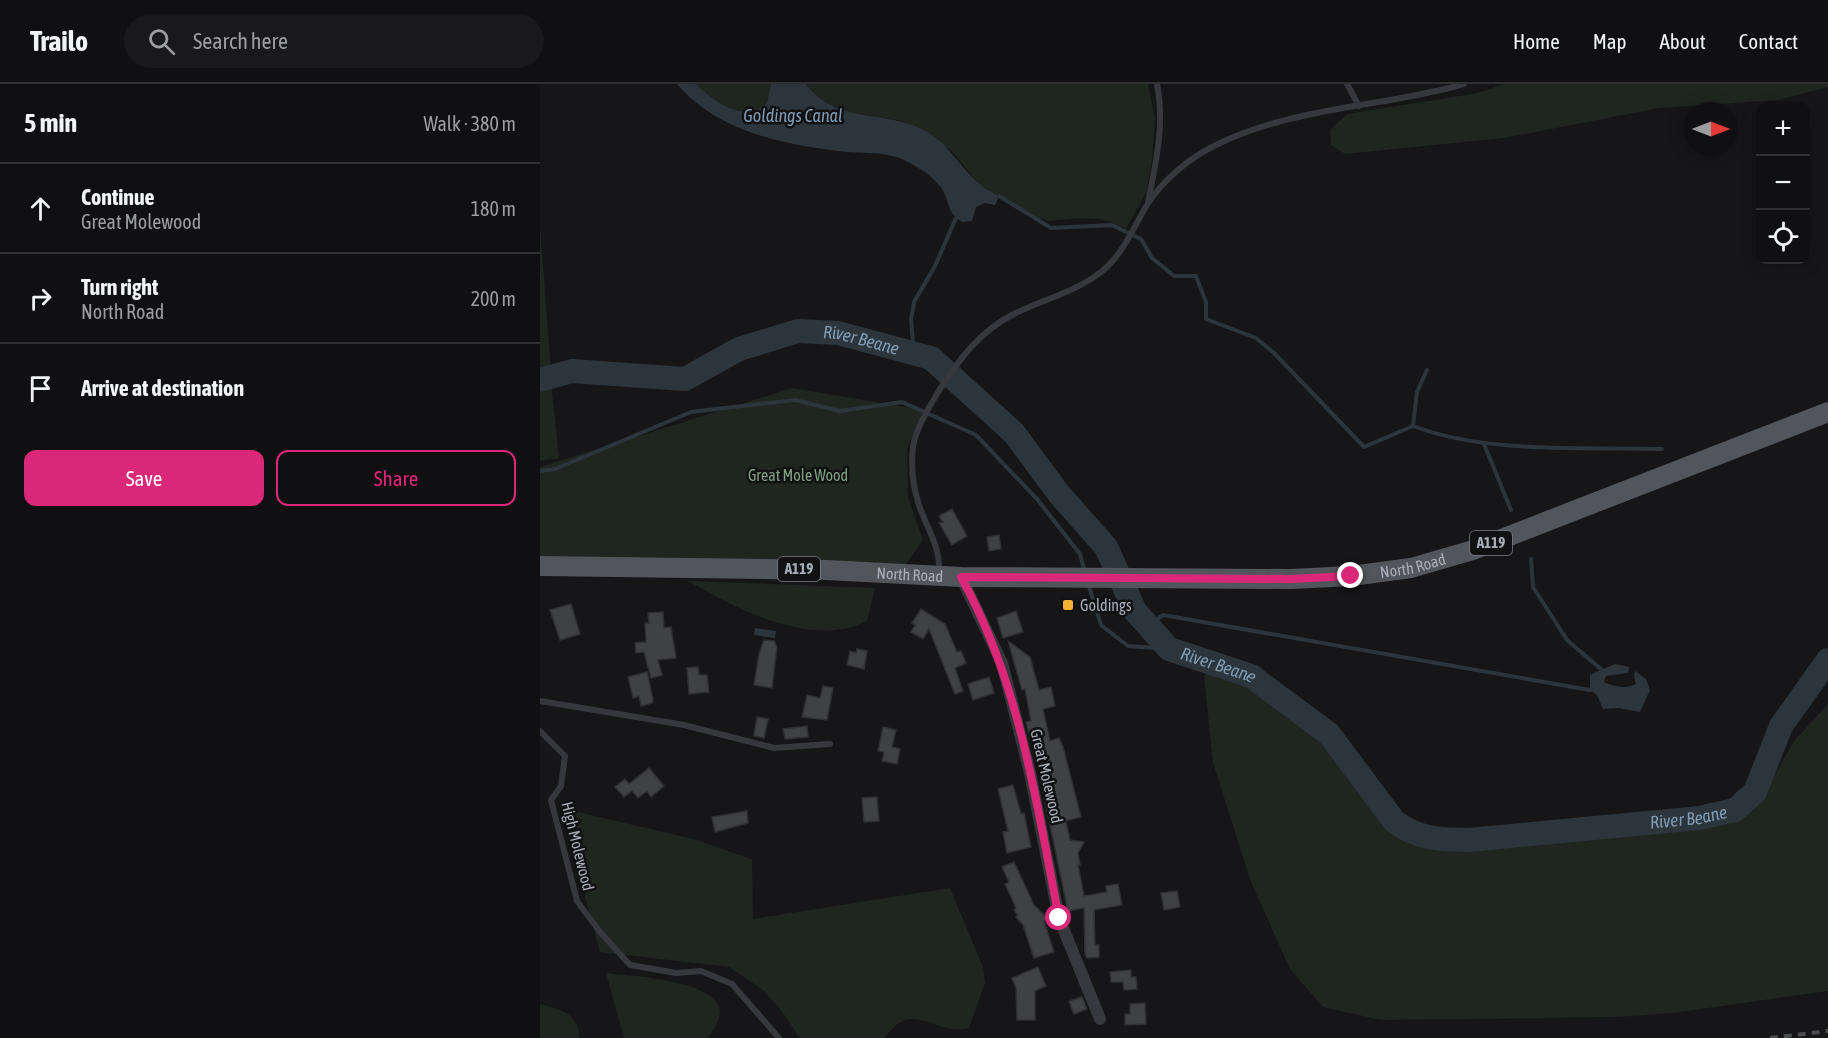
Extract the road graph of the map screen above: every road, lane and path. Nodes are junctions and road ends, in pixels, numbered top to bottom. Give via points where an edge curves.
1 (1157, 84) edge
2 (1347, 84) edge
3 (1464, 84) edge
4 (1446, 87) edge
5 (1359, 106) junction
6 (1148, 203) junction
7 (1828, 412) edge
8 (540, 566) edge
9 (939, 576) junction
10 (961, 577) junction
11 (540, 701) edge
12 (540, 731) edge
13 (830, 744) dead end
14 (1101, 1019) dead end
15 (779, 1038) edge

1 - 6 lane via 1160,147
2 - 5 lane
3 - 4 lane
4 - 5 lane
5 - 6 lane via 1287,118 1215,145 1188,160
6 - 9 lane via 1119,254 1102,271 1072,290 1012,315 988,330 959,360 935,398 913,446 913,482 938,552
7 - 10 main road, North Road / A119 via 1473,550 1411,568 1291,579
8 - 9 main road, North Road / A119 via 696,566
9 - 10 main road, North Road / A119
10 - 14 street, Great Molewood via 1002,663 1037,805 1059,918
11 - 13 lane via 684,725 774,748
12 - 15 lane, High Molewood via 565,756 561,786 551,800 577,900 600,932 630,965 676,973 701,971 732,984

